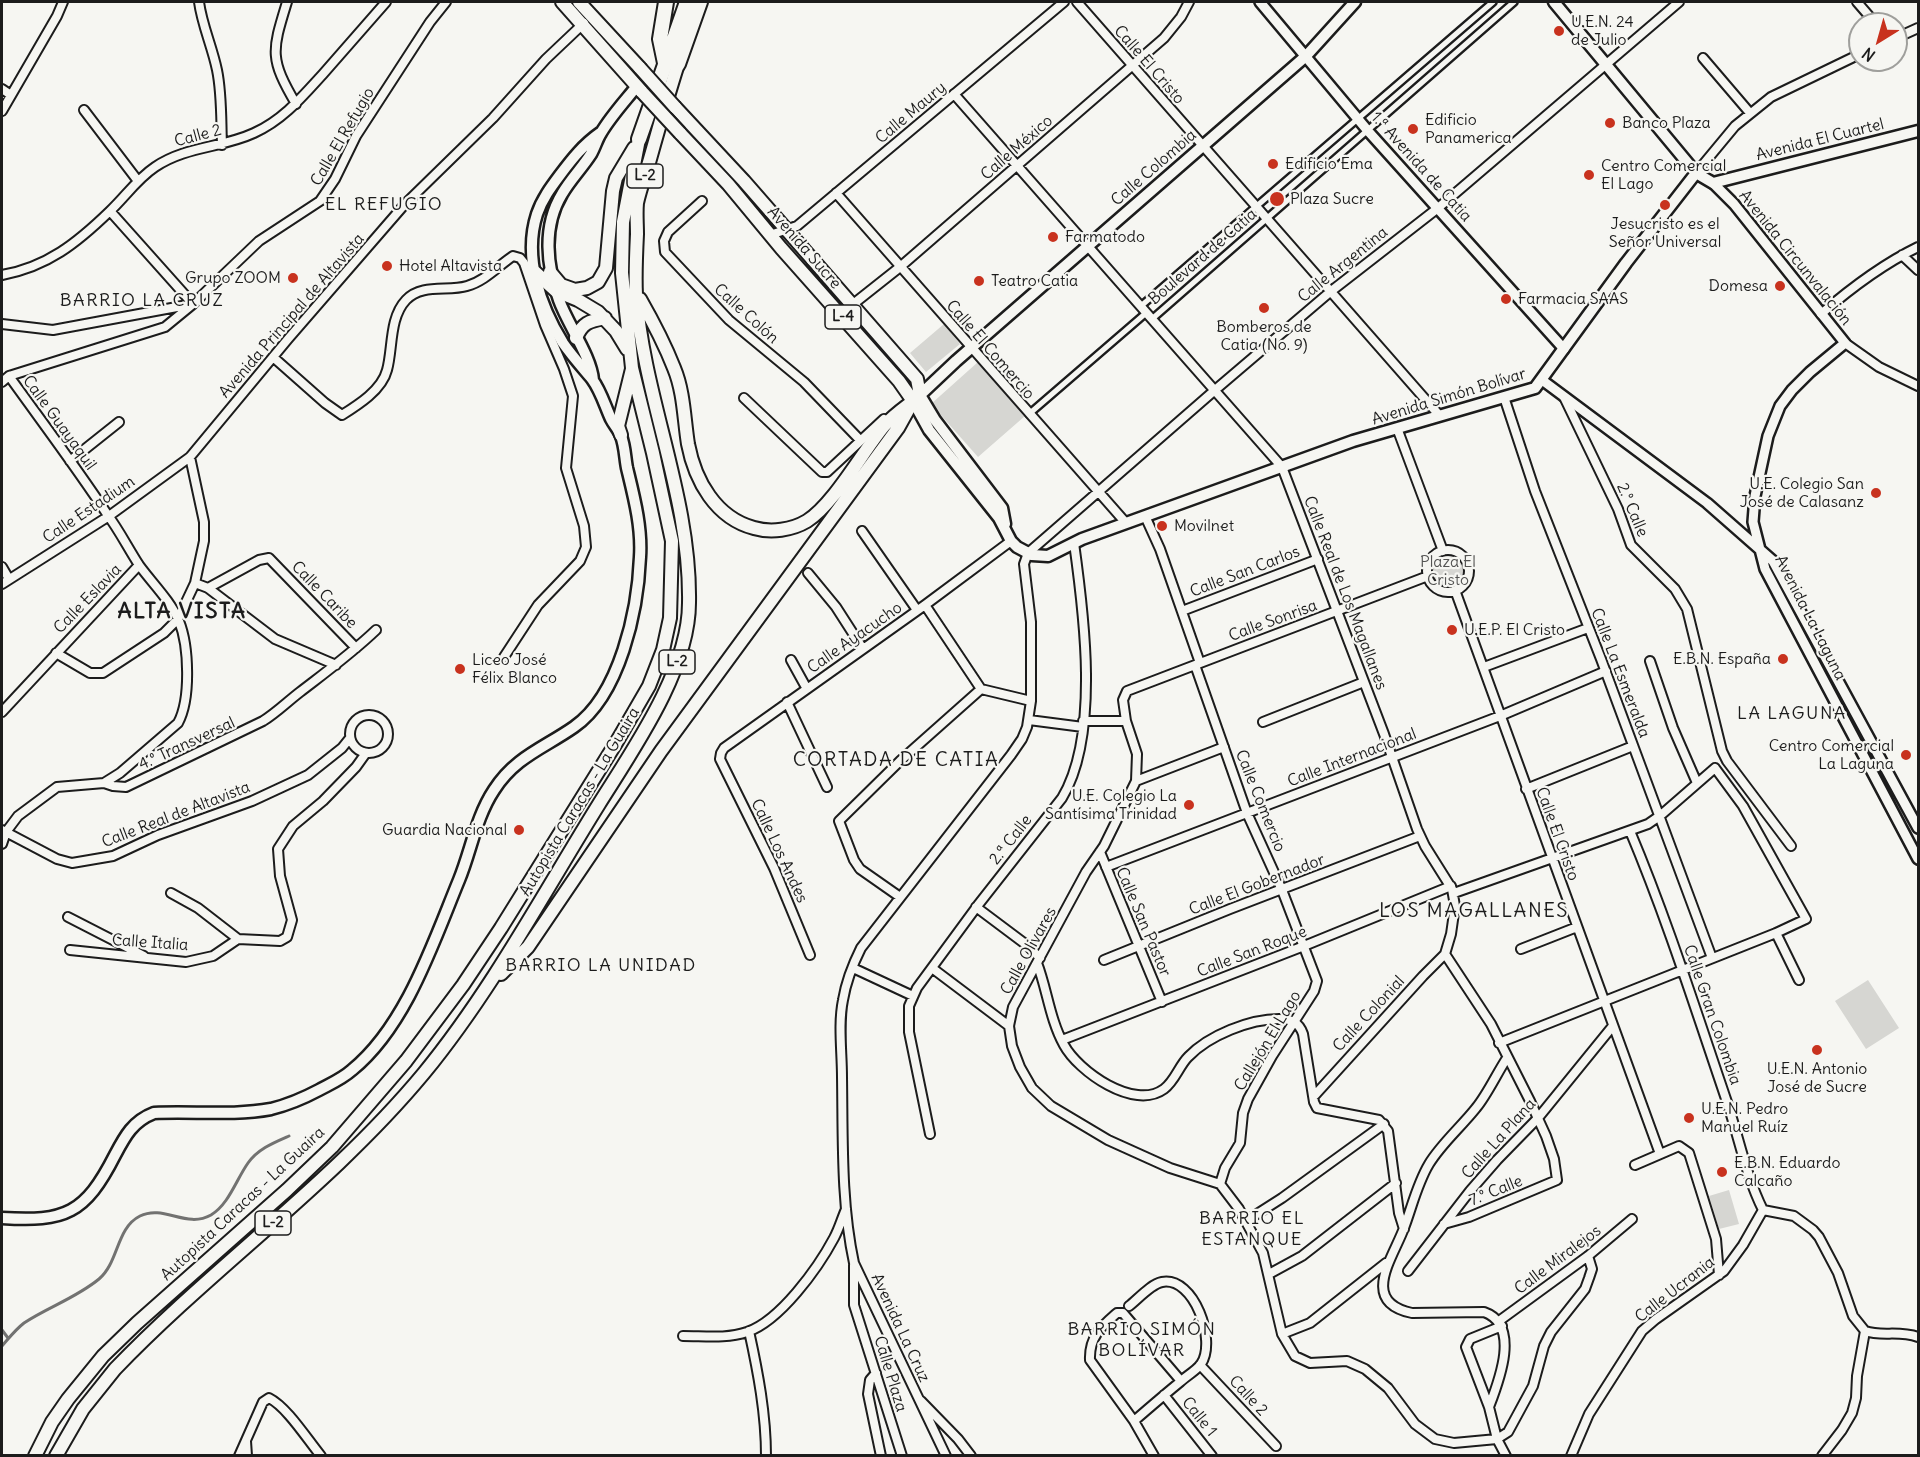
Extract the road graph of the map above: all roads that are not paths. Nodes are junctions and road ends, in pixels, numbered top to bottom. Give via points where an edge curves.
1 (63, 2) edge
2 (199, 2) edge
3 (287, 2) edge
4 (386, 2) edge
5 (446, 2) edge
6 (562, 2) edge
7 (579, 2) edge
8 (666, 2) edge
9 (687, 2) edge
10 (700, 2) edge
11 (1064, 2) edge
12 (1077, 2) edge
13 (1189, 2) edge
14 (1260, 2) edge
15 (1355, 2) edge
16 (1493, 2) edge
17 (1514, 2) edge
18 (1554, 2) edge
19 (1678, 2) edge
20 (592, 16) junction
21 (1476, 16) junction
22 (582, 25) junction
23 (1486, 27) junction
24 (1306, 56) junction
25 (1703, 58) dead end
26 (1848, 60) edge
27 (672, 64) junction
28 (1606, 64) junction
29 (1132, 66) junction
30 (1416, 69) junction
31 (1425, 81) junction
32 (2, 89) edge
33 (640, 89) junction
34 (954, 94) junction
35 (11, 95) junction
36 (296, 104) junction
37 (84, 110) dead end
38 (2, 111) edge
39 (1750, 113) junction
40 (1358, 119) junction
41 (1368, 131) junction
42 (1918, 131) edge
43 (600, 133) junction
44 (639, 139) junction
45 (222, 145) junction
46 (1203, 147) junction
47 (1017, 166) junction
48 (1696, 173) junction
49 (138, 181) junction
50 (1713, 183) junction
51 (836, 194) junction
52 (702, 201) dead end
53 (1255, 206) junction
54 (1438, 208) junction
55 (110, 211) junction
56 (1267, 220) junction
57 (788, 230) junction
58 (770, 235) junction
59 (1089, 247) junction
60 (1918, 247) edge
61 (1902, 255) junction
62 (900, 267) junction
63 (1918, 270) edge
64 (535, 272) junction
65 (550, 272) junction
66 (2, 276) edge
67 (556, 291) junction
68 (1330, 291) junction
69 (636, 293) junction
70 (193, 304) junction
71 (852, 305) junction
72 (1147, 313) junction
73 (1821, 314) junction
74 (605, 318) junction
75 (2, 324) edge
76 (576, 338) junction
77 (1845, 343) junction
78 (971, 349) junction
79 (1564, 349) junction
80 (273, 357) junction
81 (631, 362) junction
82 (9, 376) junction
83 (593, 380) junction
84 (1542, 380) junction
85 (2, 382) edge
86 (1918, 387) edge
87 (1215, 390) junction
88 (1563, 396) junction
89 (1504, 397) junction
90 (744, 398) dead end
91 (916, 398) junction
92 (1029, 414) junction
93 (1439, 415) junction
94 (119, 422) dead end
95 (1397, 428) junction
96 (621, 435) junction
97 (860, 440) junction
98 (190, 457) junction
99 (70, 461) junction
100 (1282, 466) junction
101 (1099, 492) junction
102 (109, 516) junction
103 (1145, 516) junction
104 (1126, 523) junction
105 (862, 531) dead end
106 (1011, 541) junction
107 (1074, 543) junction
108 (1761, 550) junction
109 (1443, 551) junction
110 (1028, 553) junction
111 (1318, 558) junction
112 (139, 565) junction
113 (2, 567) edge
114 (808, 573) dead end
115 (1428, 576) junction
116 (9, 579) junction
117 (195, 583) junction
118 (2, 584) edge
119 (208, 588) junction
120 (1455, 590) junction
121 (925, 606) junction
122 (917, 610) junction
123 (1182, 611) junction
124 (1336, 612) junction
125 (178, 619) junction
126 (1588, 628) junction
127 (376, 630) dead end
128 (357, 648) junction
129 (863, 649) junction
130 (56, 652) junction
131 (504, 657) dead end
132 (790, 660) dead end
133 (1650, 661) dead end
134 (1197, 664) junction
135 (336, 665) junction
136 (1484, 667) junction
137 (1606, 671) junction
138 (1364, 682) junction
139 (807, 689) junction
140 (981, 689) junction
141 (1128, 691) joint
142 (1030, 701) junction
143 (787, 702) junction
144 (2, 712) edge
145 (1500, 716) junction
146 (1029, 720) junction
147 (1126, 721) junction
148 (1263, 722) dead end
149 (1083, 724) junction
150 (350, 738) junction
151 (1633, 746) junction
152 (1224, 747) junction
153 (366, 753) junction
154 (1392, 758) junction
155 (720, 759) joint
156 (1136, 781) junction
157 (104, 783) junction
158 (1697, 783) junction
159 (827, 787) dead end
160 (1526, 789) junction
161 (1247, 813) junction
162 (1659, 817) junction
163 (1918, 828) edge
164 (4, 831) edge
165 (1630, 831) junction
166 (1420, 836) junction
167 (2, 844) edge
168 (1791, 846) dead end
169 (1100, 852) junction
170 (1551, 858) junction
171 (1918, 859) edge
172 (1106, 867) junction
173 (1282, 890) junction
174 (1452, 890) junction
175 (171, 893) dead end
176 (900, 897) junction
177 (976, 907) junction
178 (68, 917) dead end
179 (1577, 927) junction
180 (1776, 933) junction
181 (238, 939) junction
182 (1304, 946) junction
183 (1138, 947) junction
184 (1521, 949) dead end
185 (70, 950) dead end
186 (1445, 954) junction
187 (810, 955) dead end
188 (1712, 958) junction
189 (150, 959) junction
190 (1104, 960) dead end
191 (1038, 961) junction
192 (853, 968) junction
193 (932, 968) junction
194 (1683, 970) junction
195 (1799, 980) dead end
196 (488, 987) junction
197 (913, 996) junction
198 (1603, 1001) junction
199 (1162, 1002) junction
200 (1295, 1022) junction
201 (1009, 1026) junction
202 (1612, 1027) junction
203 (1062, 1040) junction
204 (1499, 1043) junction
205 (1507, 1058) junction
206 (1315, 1095) dead end
207 (1538, 1118) junction
208 (1384, 1124) junction
209 (930, 1134) dead end
210 (1660, 1154) junction
211 (1635, 1165) dead end
212 (1395, 1183) junction
213 (1220, 1184) junction
214 (847, 1207) junction
215 (1762, 1210) junction
216 (2, 1218) edge
217 (1632, 1219) dead end
218 (1246, 1221) junction
219 (1444, 1224) junction
220 (1404, 1229) junction
221 (1588, 1256) junction
222 (1388, 1261) junction
223 (854, 1263) junction
224 (1408, 1270) dead end
225 (1269, 1274) junction
226 (1719, 1275) junction
227 (1129, 1306) dead end
228 (1500, 1323) junction
229 (1864, 1331) junction
230 (749, 1332) junction
231 (1282, 1334) junction
232 (683, 1336) dead end
233 (1918, 1337) edge
234 (1200, 1365) junction
235 (876, 1373) junction
236 (1181, 1381) junction
237 (1164, 1395) junction
238 (917, 1397) junction
239 (1489, 1407) junction
240 (1134, 1421) junction
241 (1497, 1439) junction
242 (245, 1440) junction
243 (1276, 1446) dead end
244 (35, 1455) edge
245 (56, 1455) edge
246 (238, 1455) edge
247 (247, 1455) edge
248 (321, 1455) edge
249 (766, 1455) edge
250 (881, 1455) edge
251 (902, 1455) edge
252 (946, 1455) edge
253 (971, 1455) edge
254 (1154, 1455) edge
255 (1212, 1455) edge
256 (1506, 1455) edge
257 (1571, 1455) edge
258 (1821, 1455) edge

1 - 35 street
2 - 45 street via 220,85
3 - 36 street via 275,45 275,60
4 - 36 street, Calle 2
5 - 70 street, Calle El Refugio via 356,136 320,201 259,241
6 - 22 main road, Avenida Sucre / L-4
7 - 20 main road, Avenida Sucre / L-4
8 - 27 highway, Autopista Caracas - La Guaira / L-2 via 660,39
9 - 27 highway, Autopista Caracas - La Guaira / L-2
10 - 27 highway, Autopista Caracas - La Guaira / L-2
11 - 34 street, Calle Maury
12 - 29 street, Calle El Cristo
13 - 29 street, Calle México via 1164,38
14 - 24 street, 1.ª Avenida de Catia
15 - 24 main road, Calle Colombia
16 - 21 street, Boulevard de Catia
17 - 23 street, Boulevard de Catia
18 - 28 main road
19 - 28 street, Calle Argentina
20 - 22 street, Avenida Principal de Altavista
20 - 57 main road, Avenida Sucre / L-4, bridge
21 - 23 street
21 - 30 street, Boulevard de Catia
22 - 33 main road, Avenida Sucre / L-4
22 - 80 street, Avenida Principal de Altavista via 405,204
23 - 31 street, Boulevard de Catia
24 - 40 street, 1.ª Avenida de Catia
24 - 46 main road, Calle Colombia
25 - 39 street
26 - 39 street, Avenida Simón Bolívar via 1787,88
27 - 44 highway, Autopista Caracas - La Guaira / L-2
27 - 69 main road, Autopista Caracas - La Guaira / L-2 via 638,203
28 - 48 main road
28 - 54 street, Calle Argentina
29 - 46 street, Calle El Cristo
29 - 47 street, Calle México
30 - 31 street
30 - 40 street, Boulevard de Catia
31 - 41 street, Boulevard de Catia
32 - 35 street
33 - 43 main road
33 - 58 main road, Avenida Sucre / L-4, bridge
34 - 47 street, Calle Real de Los Magallanes
34 - 51 street, Calle Maury
35 - 38 street
36 - 45 street, Calle 2 via 253,134
37 - 49 street
39 - 48 street, Avenida Simón Bolívar
40 - 41 street, 1.ª Avenida de Catia
40 - 53 street, Boulevard de Catia
41 - 54 street, 1.ª Avenida de Catia
41 - 56 street, Boulevard de Catia
42 - 50 main road, Avenida El Cuartel
43 - 64 main road via 584,145 542,202 533,237
43 - 65 main road via 592,152 556,204 548,247
44 - 65 main road via 616,178 604,274 592,286 574,290 561,285
44 - 81 main road, Autopista Caracas - La Guaira / L-2 via 622,245
45 - 49 street, Calle 2 via 178,154
46 - 53 street, Calle El Cristo
46 - 59 main road, Calle Colombia
47 - 59 street, Calle Real de Los Magallanes
47 - 62 street, Calle México
48 - 50 main road
48 - 79 main road, Avenida Simón Bolívar
49 - 55 street, Calle 2
50 - 73 street, Avenida Circunvalación
51 - 57 street, Calle Maury
51 - 62 street, Calle El Comercio
52 - 97 street, Calle Colón via 668,232 665,252 729,320 804,382
53 - 56 street, Calle El Cristo
53 - 72 street, Boulevard de Catia
54 - 68 street, Calle Argentina
54 - 79 street, 1.ª Avenida de Catia
55 - 66 street, Calle 2 via 52,258 25,271
55 - 70 street
56 - 68 street, Calle El Cristo
56 - 72 street, Boulevard de Catia
57 - 58 street, Calle Maury
57 - 71 main road, Avenida Sucre / L-4
58 - 91 main road, Avenida Sucre / L-4
59 - 72 street, Calle Real de Los Magallanes
59 - 78 main road, Calle Colombia
60 - 61 street
61 - 63 street
61 - 73 street via 1850,288
62 - 71 street, Calle México
62 - 78 street, Calle El Comercio
64 - 67 main road
64 - 83 main road via 554,327
65 - 67 main road
67 - 74 main road via 589,305
67 - 76 main road
68 - 87 street, Calle Argentina
68 - 93 street, Calle El Cristo
69 - 91 main road via 674,368 688,447 699,479 724,513 746,526 781,530 808,520 831,497 886,423
69 - 196 main road, Autopista Caracas - La Guaira / L-2 via 649,376 687,540 687,632 651,718
70 - 75 street via 53,330
70 - 82 street, Calle El Refugio via 157,330
71 - 91 main road, Avenida Sucre / L-4 via 917,379
72 - 87 street, Calle Real de Los Magallanes
72 - 92 street, Boulevard de Catia
73 - 77 street, Avenida Circunvalación
74 - 76 main road via 586,322
74 - 81 main road
76 - 83 main road via 590,363
77 - 86 street, Avenida Circunvalación via 1879,367
77 - 108 street, Avenida La Laguna via 1810,372 1780,406 1768,436 1755,496 1753,522
78 - 91 main road, Calle Colombia
78 - 92 street, Calle El Comercio
79 - 84 main road, Avenida Simón Bolívar
80 - 98 street, Avenida Principal de Altavista
80 - 131 street via 342,415 384,378 398,311 406,299 417,292 466,287 513,256 524,263 573,396 566,468 584,526 586,547 580,561 538,605
81 - 96 main road via 618,426
81 - 244 main road, Autopista Caracas - La Guaira / L-2 via 672,541 670,618 649,686 501,928 406,1061 324,1154 103,1356 68,1399
82 - 85 street
82 - 99 street, Calle Guayaquil
83 - 96 main road
84 - 88 street, Avenida La Laguna
84 - 89 main road, Avenida Simón Bolívar via 1528,391
87 - 100 street, Calle Real de Los Magallanes
87 - 101 street, Calle Argentina
88 - 108 street, Avenida La Laguna via 1707,503
88 - 168 street, 2.° Calle via 1614,500 1631,545 1687,609 1727,761
89 - 93 main road, Avenida Simón Bolívar
89 - 126 street, Calle La Esmeralda
90 - 97 street via 817,469 827,472
91 - 97 street via 896,408
91 - 106 main road, Avenida Sucre / L-4 via 929,430 1006,527
91 - 196 main road via 661,751 528,947
92 - 101 street, Calle El Comercio
93 - 95 main road, Avenida Simón Bolívar
94 - 99 street
95 - 100 main road, Avenida Simón Bolívar
95 - 109 street
96 - 216 main road via 639,525 640,555 634,612 624,648 591,712 576,726 517,762 492,793 430,949 398,1016 377,1045 351,1072 288,1104 246,1112 154,1113 144,1117 128,1132 94,1191 80,1205 50,1219
98 - 102 street, Calle Estadium
98 - 117 street via 204,522
99 - 102 street, Calle Guayaquil
100 - 103 main road, Avenida Simón Bolívar
100 - 111 street, Calle Real de Los Magallanes
101 - 104 street, Calle El Comercio
101 - 110 street, Calle Argentina
102 - 112 street, Calle Guayaquil
102 - 116 street, Calle Estadium
103 - 104 main road, Avenida Simón Bolívar
103 - 123 street, Calle Comercio
104 - 107 main road, Avenida Simón Bolívar
105 - 122 street
106 - 110 main road
106 - 121 street, Calle Ayacucho
107 - 110 main road, Avenida Simón Bolívar via 1048,556
107 - 149 street, 2.ª Calle via 1086,648
108 - 163 street, Avenida La Laguna via 1773,561
108 - 171 street, Avenida La Laguna via 1765,569
109 - 115 street via 1430,562
109 - 120 street via 1457,552 1468,564 1467,580
110 - 142 street via 1024,564 1030,622
111 - 123 street, Calle San Carlos
111 - 124 street, Calle Real de Los Magallanes
112 - 125 street, Calle Guayaquil
112 - 130 street, Calle Eslavia
113 - 116 street
114 - 129 street
115 - 120 street via 1440,590
115 - 124 street, Calle Sonrisa
116 - 118 street, Calle Estadium
117 - 119 street
117 - 125 street
119 - 128 street, Calle Caribe via 269,558
119 - 135 street via 275,639
120 - 136 street, Calle El Cristo
121 - 122 street, Calle Ayacucho
121 - 140 street
122 - 129 street, Calle Ayacucho
123 - 134 street, Calle Comercio
124 - 134 street, Calle Sonrisa
124 - 138 street, Calle Real de Los Magallanes
125 - 130 street via 164,633 103,673 90,673
125 - 157 street, Calle Guayaquil via 185,639 187,699 183,714 169,733
126 - 136 street
126 - 137 street, Calle La Esmeralda
127 - 128 street, 4.° Transversal
128 - 135 street, 4.° Transversal
129 - 139 street, Calle Ayacucho
130 - 144 street, Calle Eslavia
132 - 139 street
133 - 158 street
134 - 141 street, Calle Sonrisa
134 - 152 street, Calle Comercio
135 - 157 street, 4.° Transversal via 283,708 242,733 126,787
136 - 145 street, Calle El Cristo
137 - 145 street, Calle Internacional
137 - 151 street, Calle La Esmeralda
138 - 148 street
138 - 154 street, Calle Real de Los Magallanes
139 - 143 street, Calle Ayacucho
140 - 142 street
140 - 176 street via 839,821 860,869
141 - 147 street, Calle Olivares via 1124,700
142 - 146 street
143 - 155 street, Calle Ayacucho via 724,748
143 - 159 street
145 - 154 street, Calle Internacional
145 - 160 street, Calle El Cristo
146 - 149 street
146 - 176 street, Avenida La Cruz via 1011,755
147 - 149 street
147 - 156 street, Calle Olivares via 1137,754
149 - 177 street, 2.ª Calle via 1076,765 1067,789
150 - 153 street via 356,748
150 - 153 street via 356,719 369,715 381,719 387,729 387,741 378,751
150 - 164 street, Calle Real de Altavista via 308,775 113,856 72,863
151 - 160 street
151 - 162 street, Calle La Esmeralda
152 - 156 street
152 - 161 street, Calle Comercio
153 - 181 street via 323,801 293,826 278,849 280,876 292,920 287,937 280,941
154 - 161 street, Calle Internacional
154 - 166 street, Calle Real de Los Magallanes
155 - 187 street, Calle Los Andes via 774,868
156 - 169 street, Calle Olivares
157 - 164 street, 4.° Transversal via 57,787
158 - 162 street, Calle San Roque
158 - 180 street, Calle San Roque via 1715,768 1743,806 1806,919
160 - 170 street, Calle El Cristo
161 - 172 street, Calle Internacional
161 - 173 street, Calle Comercio
162 - 165 street, Calle San Roque
162 - 188 street, Calle La Esmeralda
164 - 167 street, 4.° Transversal
165 - 170 street, Calle San Roque
165 - 194 street, Calle Gran Colombia
166 - 173 street, Calle El Gobernador
166 - 174 street, Calle Real de Los Magallanes
169 - 172 street, Calle San Pastor
169 - 191 street, Calle Olivares
170 - 174 street, Calle San Roque
170 - 179 street, Calle El Cristo
172 - 183 street, Calle San Pastor
173 - 182 street, Calle Comercio
173 - 183 street, Calle El Gobernador
174 - 182 street, Calle San Roque
174 - 186 street via 1455,906
175 - 181 street
176 - 192 street, Avenida La Cruz via 861,948
177 - 191 street via 1028,946
177 - 193 street, 2.ª Calle
178 - 189 street
179 - 184 street
179 - 198 street, Calle El Cristo
180 - 188 street
180 - 195 street
181 - 189 street, Calle Italia via 213,956 186,962
182 - 199 street, Calle San Roque
182 - 200 street, Callejón El Lago via 1317,985
183 - 190 street, Calle El Gobernador
183 - 199 street, Calle San Pastor
185 - 189 street, Calle Italia
186 - 204 street via 1491,1024
186 - 206 street, Calle Colonial
188 - 194 street
191 - 201 street, Calle Olivares via 1016,999
191 - 203 street
192 - 197 street
192 - 214 street, Avenida La Cruz via 841,1022
193 - 197 street, 2.ª Calle
193 - 201 street
194 - 198 street
194 - 215 street, Calle Gran Colombia
196 - 245 main road, Autopista Caracas - La Guaira / L-2 via 423,1074 376,1125 115,1369 83,1409
197 - 209 street, 2.ª Calle via 909,1032
198 - 202 street, Calle El Cristo
198 - 204 street
199 - 203 street, Calle San Roque
200 - 203 street via 1264,1019 1210,1039 1188,1056 1165,1089 1147,1094 1121,1091 1086,1070
200 - 208 street via 1303,1034 1317,1108 1373,1118
200 - 213 street, Callejón El Lago via 1248,1099 1240,1143
201 - 213 street, Calle Olivares via 1020,1067 1032,1088 1051,1106 1149,1160
202 - 207 street, Calle La Plana
202 - 210 street, Calle El Cristo
204 - 205 street
205 - 207 street
205 - 220 street via 1478,1107 1430,1162
207 - 219 street, Calle La Plana
207 - 219 street, 7.° Calle via 1554,1159 1557,1180
208 - 212 street via 1389,1131
208 - 218 street
210 - 211 street
210 - 226 street via 1679,1146 1689,1153 1716,1239
212 - 220 street
212 - 225 street via 1302,1256
213 - 218 street
214 - 223 street, Avenida La Cruz
214 - 230 street via 834,1238 804,1282 785,1305
215 - 226 street, Calle Ucrania via 1732,1262
215 - 229 street via 1794,1216 1819,1237 1838,1273 1853,1316
217 - 221 street, Calle Miralejos
218 - 225 street
219 - 224 street, Calle La Plana
220 - 222 street
221 - 228 street, Calle Miralejos
221 - 241 street via 1590,1278 1556,1322 1544,1346 1533,1386 1505,1435
222 - 228 street via 1383,1275 1384,1293 1400,1310 1484,1312
222 - 231 street via 1310,1323
223 - 235 street, Calle Plaza via 854,1305
223 - 238 street, Avenida La Cruz
225 - 231 street
226 - 257 street, Calle Ucrania via 1642,1331 1589,1414
227 - 234 street via 1158,1283 1173,1282 1183,1288 1202,1317 1208,1344
228 - 239 street via 1504,1360
228 - 239 street, Calle Miralejos via 1470,1339 1466,1347
229 - 233 street
229 - 258 street via 1852,1413
230 - 232 street via 726,1337
230 - 249 street via 765,1422
231 - 241 street via 1295,1356 1303,1361 1347,1361 1365,1369 1388,1388 1415,1424 1436,1439 1454,1443
234 - 236 street
234 - 243 street, Calle 2
235 - 250 street via 870,1380 868,1394
235 - 251 street, Calle Plaza
236 - 237 street
236 - 240 street via 1123,1313 1117,1313 1093,1337 1090,1360
237 - 240 street
237 - 255 street, Calle 1
238 - 252 street, Avenida La Cruz
238 - 253 street
239 - 241 street, Calle Miralejos
240 - 254 street
241 - 256 street, Calle Miralejos
242 - 246 street
242 - 247 street
242 - 248 street via 263,1402 269,1398

